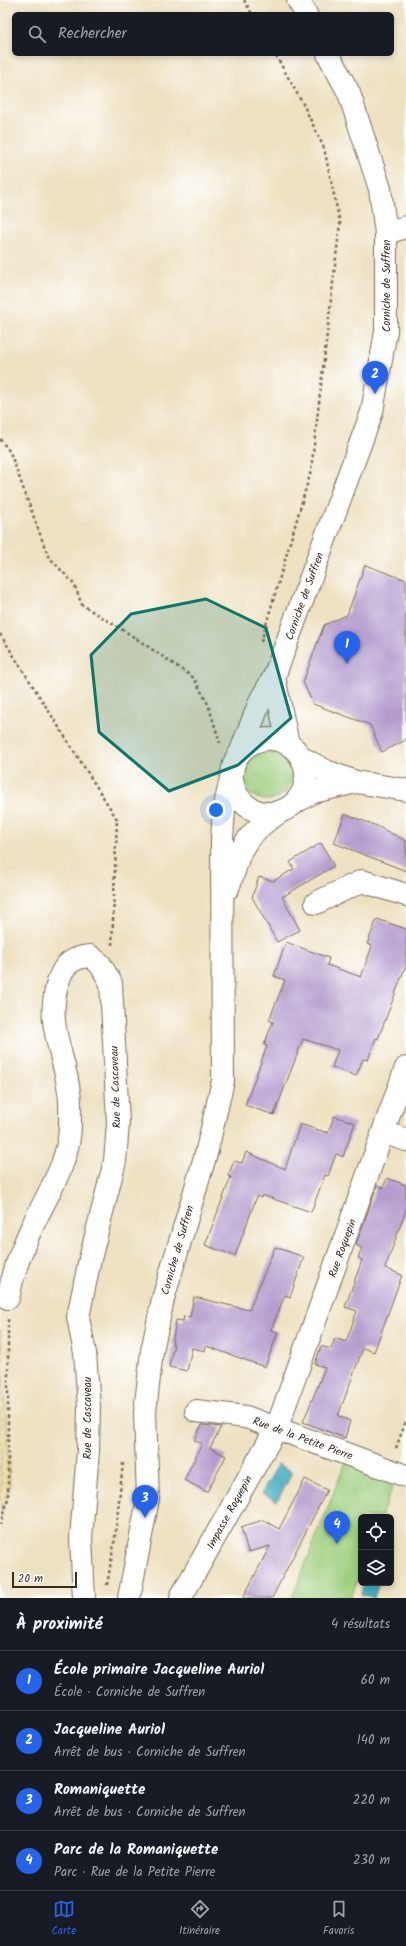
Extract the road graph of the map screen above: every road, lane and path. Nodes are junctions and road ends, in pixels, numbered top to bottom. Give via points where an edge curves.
1 (244, 0) edge
2 (298, 0) edge
3 (251, 12) edge
4 (305, 12) edge
5 (276, 56) edge
6 (329, 56) edge
7 (396, 230) edge
8 (0, 439) edge
9 (0, 634) edge
10 (260, 648) dead end
11 (274, 677) junction
12 (230, 749) junction
13 (295, 751) junction
14 (232, 774) junction
15 (356, 782) junction
16 (406, 790) edge
17 (288, 807) junction
18 (406, 895) edge
19 (223, 902) junction
20 (316, 903) dead end
21 (111, 983) junction
22 (406, 1068) edge
23 (383, 1132) junction
24 (406, 1140) edge
25 (8, 1298) joint
26 (196, 1411) dead end
27 (406, 1421) edge
28 (277, 1428) junction
29 (124, 1459) dead end
30 (397, 1472) edge
31 (0, 1525) edge
32 (106, 1592) dead end
33 (181, 1597) edge
34 (84, 1598) edge
35 (129, 1598) edge

1 - 3 path
2 - 4 street
5 - 10 path via 324,148 340,223 311,471
6 - 7 street, Corniche de Suffren via 349,93
7 - 11 street, Corniche de Suffren via 386,331 372,412
8 - 12 path via 10,452 48,556 74,584 82,605 194,678
9 - 21 path via 117,819
11 - 12 street, Corniche de Suffren
11 - 13 street
12 - 13 street via 263,740 278,740
12 - 14 street via 234,763
13 - 15 street via 326,771
13 - 17 street via 306,780 303,792
14 - 17 street via 233,786 238,797 256,812 268,814
14 - 19 street, Corniche de Suffren via 224,810
15 - 16 street
15 - 17 street, Corniche de Suffren via 313,792
17 - 19 street, Corniche de Suffren via 262,823 251,836 238,856
18 - 20 street via 362,881
19 - 35 street, Corniche de Suffren via 223,1081 207,1150 163,1299 152,1351 145,1412 148,1499
21 - 25 street, Rue de Cascaveau via 100,964 90,956 82,956 71,961 62,970 54,993 53,1020 70,1092 70,1128 66,1157 14,1268
21 - 34 street, Rue de Cascaveau via 118,1123 115,1161 78,1317 85,1353 89,1408 82,1538
22 - 23 street, Rue Roquepin
23 - 24 street
23 - 28 street, Rue Roquepin
25 - 31 path via 8,1499
26 - 28 street, Rue de la Petite Pierre via 246,1417
27 - 30 path
28 - 30 street, Rue de la Petite Pierre
28 - 33 street, Impasse Roquepin
29 - 32 path

